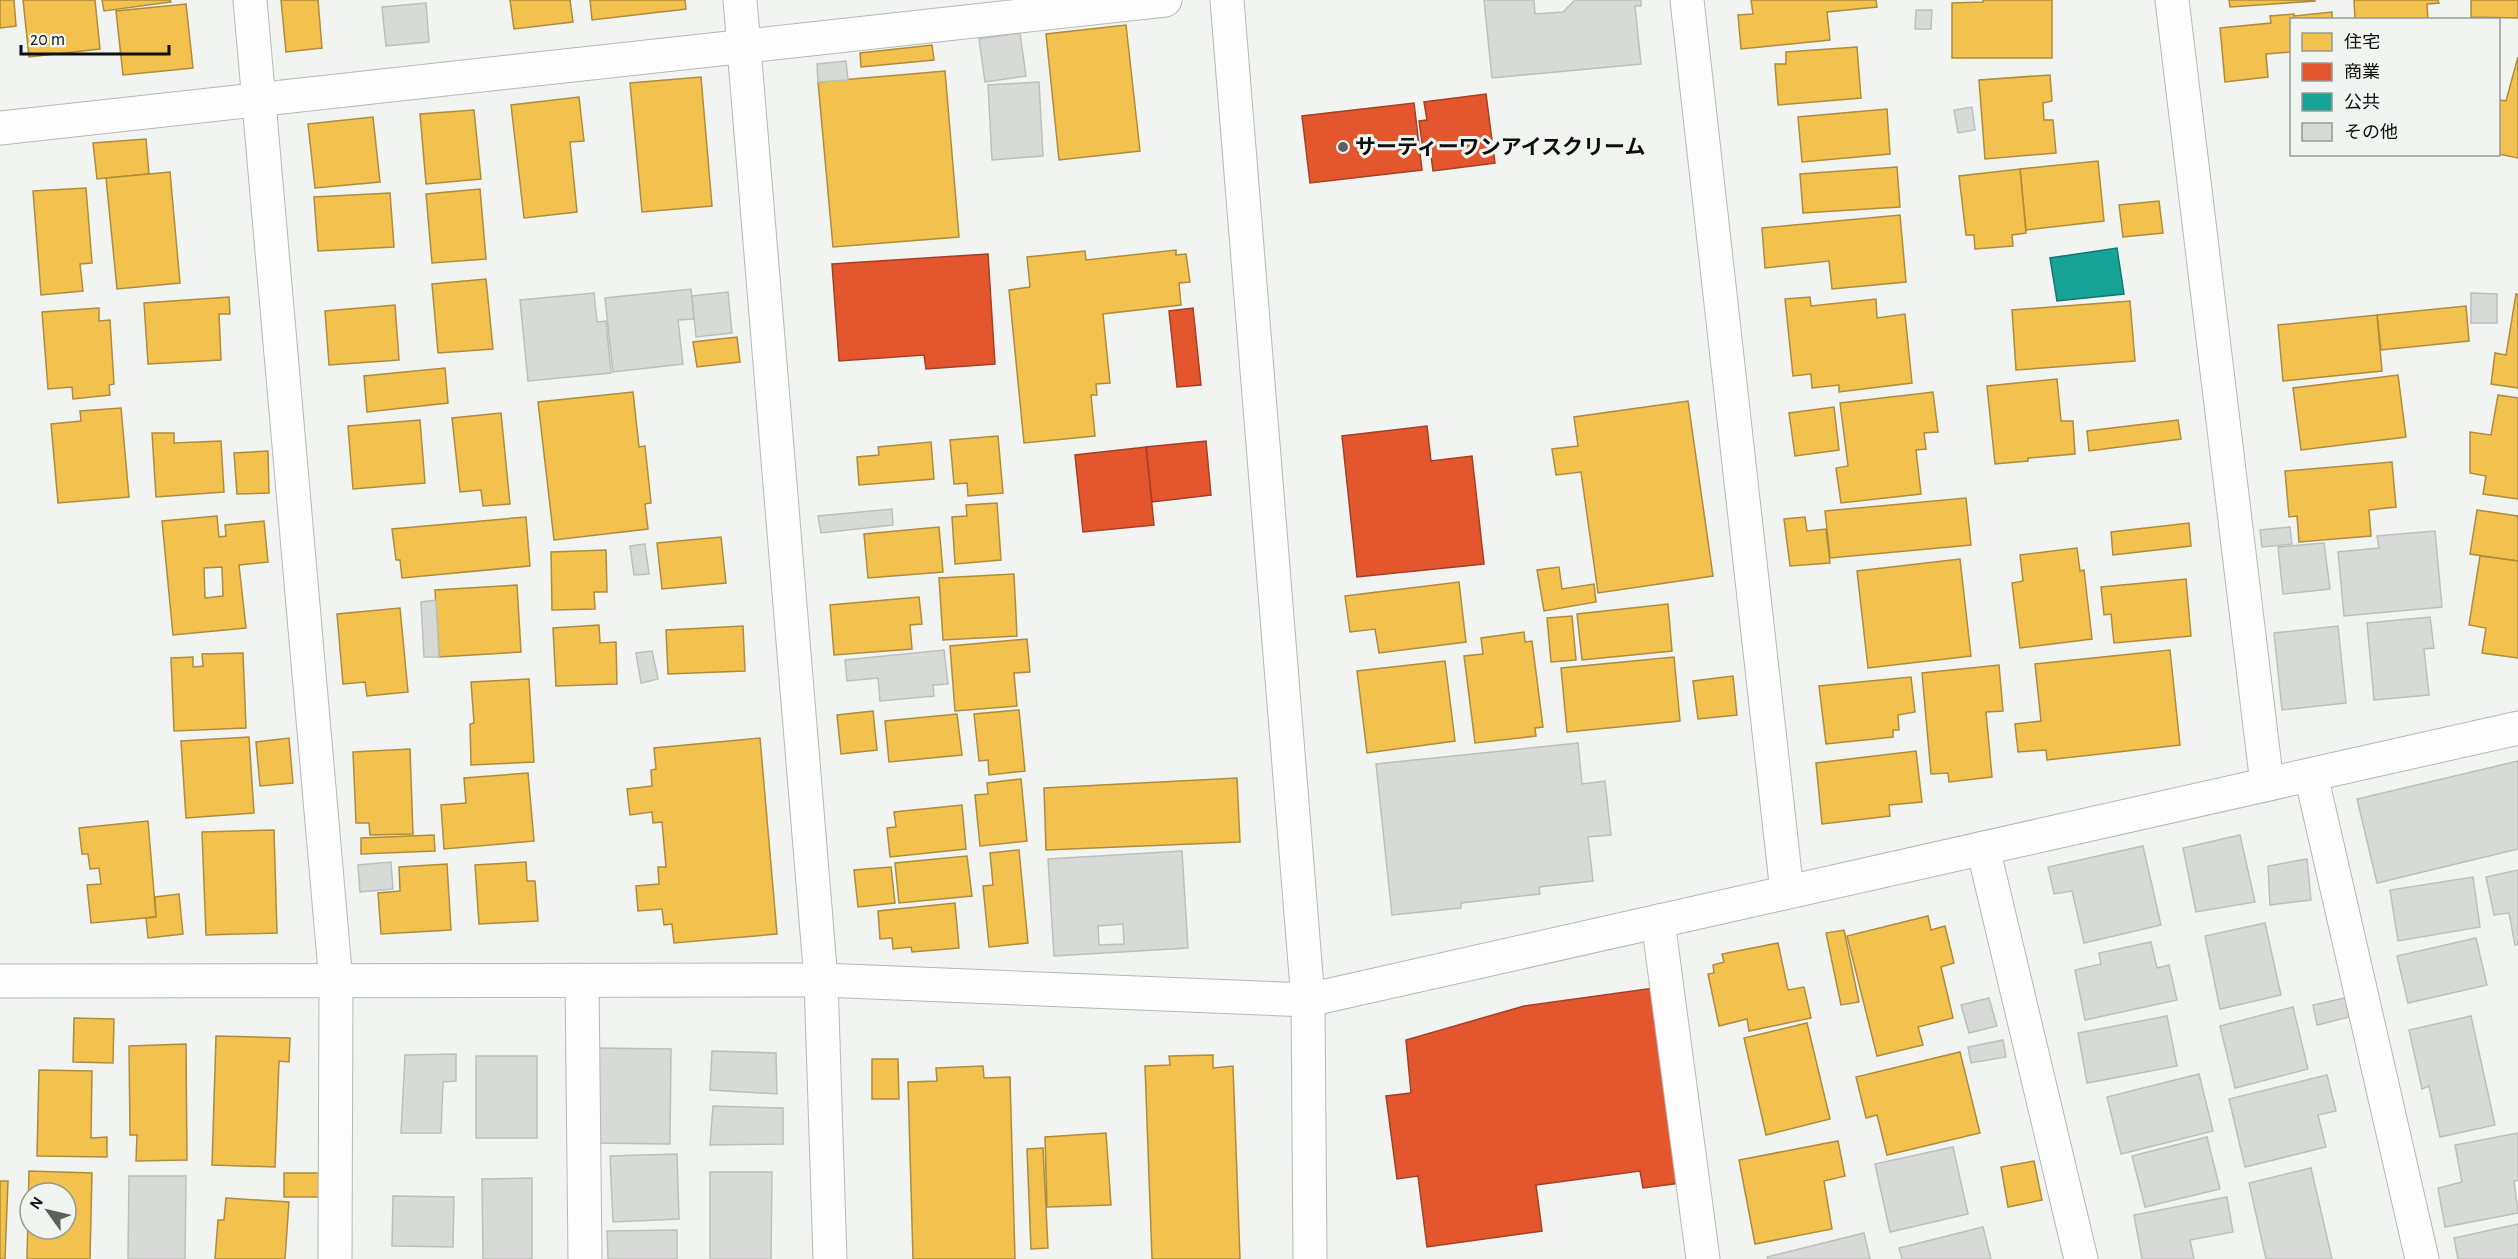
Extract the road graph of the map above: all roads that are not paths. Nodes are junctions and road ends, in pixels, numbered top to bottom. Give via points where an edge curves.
1 (250, 0) edge
2 (740, 0) edge
3 (1165, 0) edge
4 (1227, 0) edge
5 (1687, 0) edge
6 (2172, 0) edge
7 (744, 46) junction
8 (260, 100) junction
9 (0, 128) edge
10 (2518, 728) edge
11 (2311, 775) junction
12 (2267, 784) junction
13 (1983, 848) junction
14 (1788, 892) junction
15 (1658, 921) junction
16 (821, 980) junction
17 (0, 981) edge
18 (582, 981) junction
19 (336, 982) junction
20 (1308, 1000) junction
21 (335, 1259) edge
22 (585, 1259) edge
23 (830, 1259) edge
24 (1310, 1259) edge
25 (1703, 1259) edge
26 (2081, 1259) edge
27 (2422, 1259) edge

1 - 8 street
2 - 7 street
3 - 7 street
4 - 20 street
5 - 14 street
6 - 12 street
7 - 8 street
7 - 16 street
8 - 9 street
8 - 19 street
10 - 11 street
11 - 12 street
11 - 27 street
12 - 13 street
13 - 14 street
13 - 26 street
14 - 15 street
15 - 20 street
15 - 25 street
16 - 18 street
16 - 20 street
16 - 23 street
17 - 19 street
18 - 19 street
18 - 22 street
19 - 21 street
20 - 24 street

